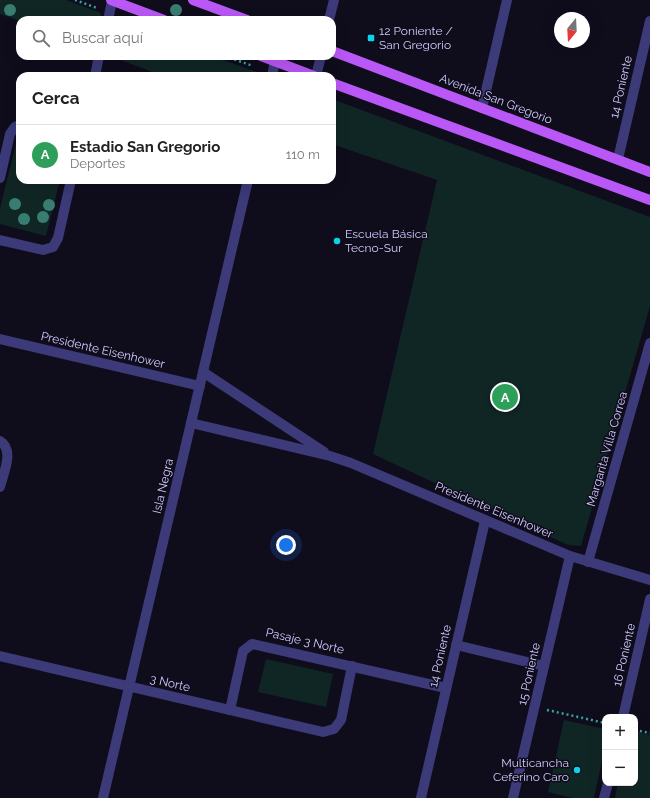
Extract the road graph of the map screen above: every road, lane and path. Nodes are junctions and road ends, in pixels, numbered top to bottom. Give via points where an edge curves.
1 (112, 0) edge
2 (193, 0) edge
3 (334, 0) edge
4 (507, 0) edge
5 (109, 16) edge
6 (154, 16) edge
7 (236, 16) edge
8 (330, 16) edge
9 (650, 21) edge
10 (336, 53) edge
11 (98, 60) edge
12 (276, 60) edge
13 (278, 60) edge
14 (320, 60) edge
15 (96, 72) edge
16 (273, 72) edge
17 (306, 72) edge
18 (316, 72) edge
19 (336, 84) edge
20 (482, 108) junction
21 (16, 128) edge
22 (618, 159) junction
23 (650, 172) edge
24 (0, 178) edge
25 (70, 184) edge
26 (247, 184) edge
27 (650, 200) edge
28 (0, 240) edge
29 (0, 339) edge
30 (650, 343) edge
31 (203, 372) junction
32 (200, 386) junction
33 (191, 423) junction
34 (0, 441) edge
35 (330, 456) junction
36 (0, 487) edge
37 (485, 520) junction
38 (570, 556) junction
39 (588, 562) junction
40 (650, 580) edge
41 (650, 599) edge
42 (456, 645) junction
43 (0, 656) edge
44 (352, 666) junction
45 (544, 666) junction
46 (130, 686) junction
47 (446, 688) junction
48 (535, 707) junction
49 (230, 710) junction
50 (624, 714) edge
51 (602, 722) edge
52 (334, 729) joint
53 (638, 731) edge
54 (650, 734) edge
55 (607, 786) edge
56 (104, 798) edge
57 (421, 798) edge
58 (513, 798) edge
59 (604, 798) edge

1 - 5 street
1 - 6 main road
2 - 7 main road
3 - 8 street
4 - 20 street
9 - 22 street, 14 Poniente
10 - 20 main road, Avenida San Gregorio
11 - 15 street
12 - 16 street
13 - 17 main road
14 - 18 street
19 - 27 main road
20 - 22 main road, Avenida San Gregorio
21 - 24 street via 12,130
22 - 23 main road, Avenida San Gregorio
25 - 28 street via 58,238 53,247 43,250
26 - 31 street, Isla Negra
29 - 32 street, Presidente Eisenhower
30 - 39 street, Margarita Villa Correa
31 - 32 street, Isla Negra
31 - 35 street, Presidente Eisenhower
32 - 33 street, Isla Negra
33 - 35 street, Presidente Eisenhower
33 - 46 street, Isla Negra
34 - 36 street via 6,445 8,452
35 - 37 street, Presidente Eisenhower via 380,474
37 - 38 street, Presidente Eisenhower
37 - 42 street, 14 Poniente
38 - 39 street, Presidente Eisenhower
38 - 45 street, 15 Poniente
39 - 40 street, Presidente Eisenhower
41 - 50 street, 16 Poniente
42 - 45 street
42 - 47 street, 14 Poniente
43 - 46 street, 3 Norte
44 - 47 street, Pasaje 3 Norte
44 - 49 street, Pasaje 3 Norte via 252,644 243,651
44 - 52 street, Pasaje 3 Norte via 341,720
45 - 48 street, 15 Poniente
46 - 49 street, 3 Norte
46 - 56 street, Isla Negra
47 - 57 street, 14 Poniente
48 - 51 path
48 - 58 street, 15 Poniente
49 - 52 street, 3 Norte via 323,732
53 - 54 path
55 - 59 street

